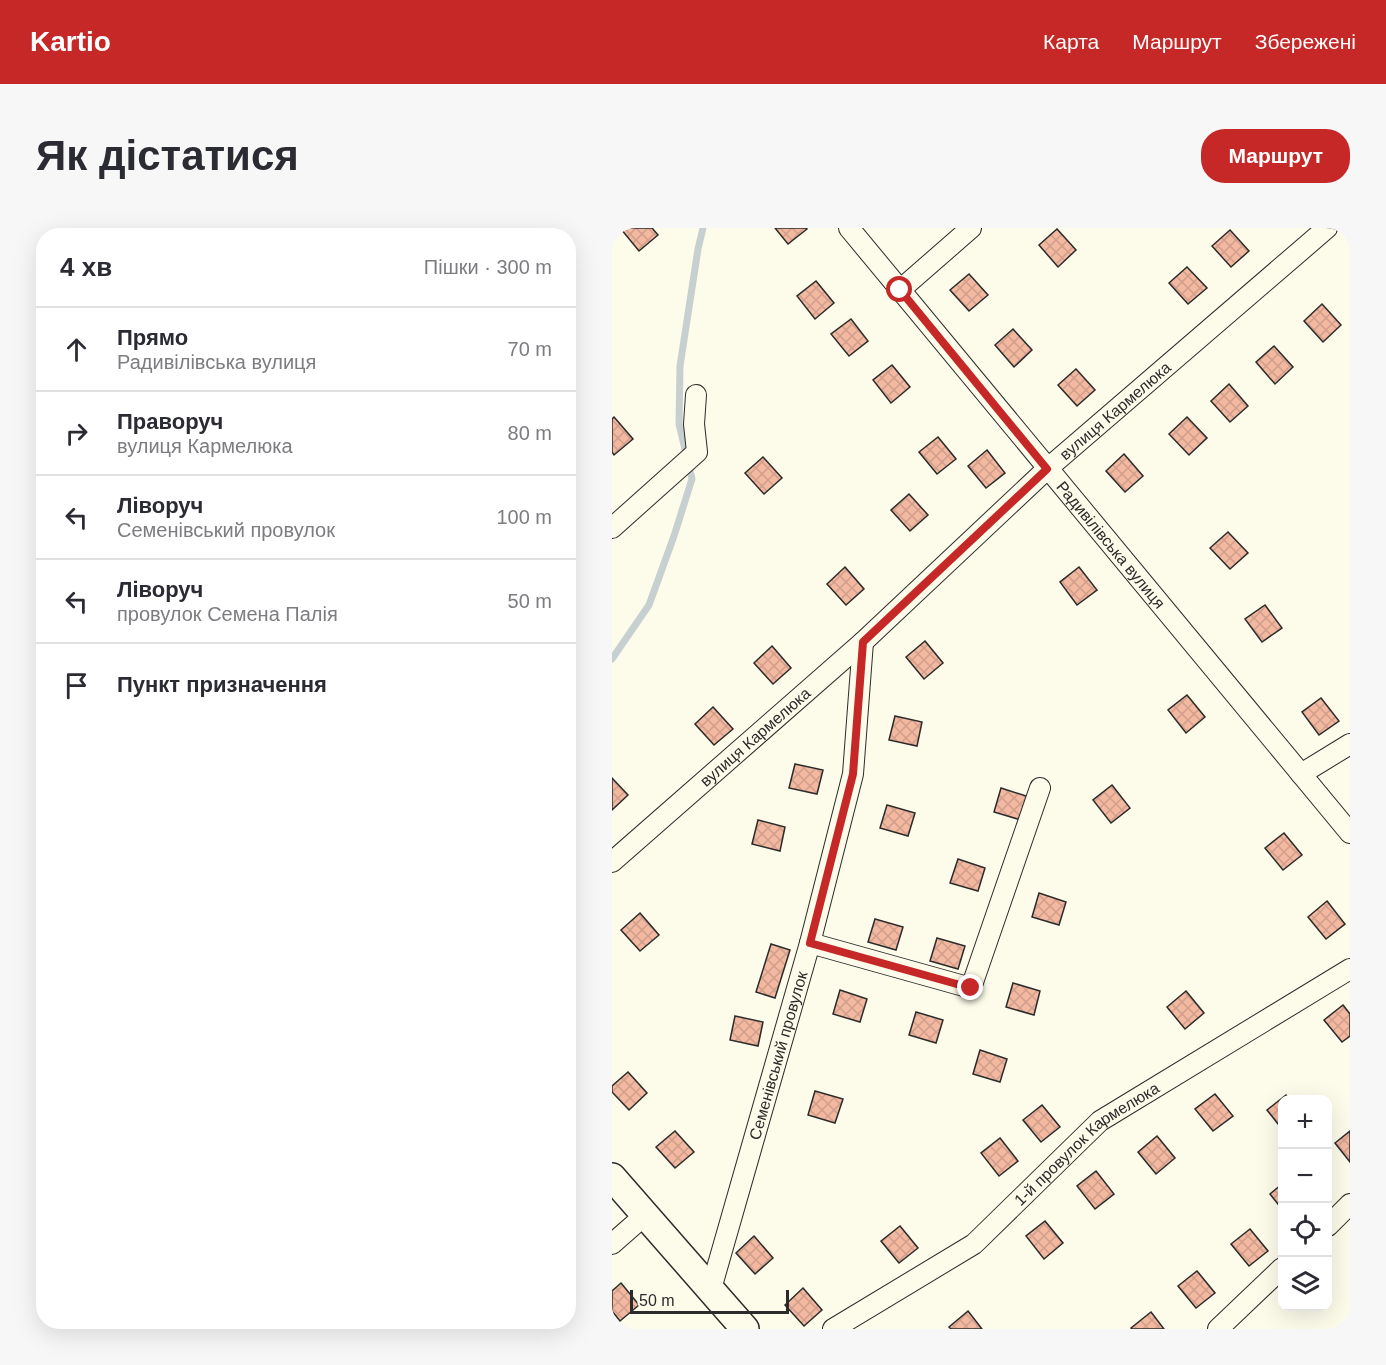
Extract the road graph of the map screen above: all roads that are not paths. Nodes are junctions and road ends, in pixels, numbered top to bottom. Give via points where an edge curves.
1 (849, 228) edge
2 (971, 228) edge
3 (1327, 228) edge
4 (900, 290) junction
5 (696, 394) dead end
6 (1047, 469) junction
7 (612, 528) edge
8 (863, 642) junction
9 (1350, 744) edge
10 (1301, 774) junction
11 (1040, 788) dead end
12 (1350, 834) edge
13 (612, 862) edge
14 (810, 943) junction
15 (1350, 969) edge
16 (612, 1177) edge
17 (1350, 1204) edge
18 (645, 1215) junction
19 (1332, 1222) edge
20 (612, 1244) edge
21 (1278, 1272) edge
22 (711, 1289) junction
23 (745, 1329) edge
24 (833, 1329) edge
25 (1218, 1329) edge

1 - 4 street, Радивілівська вулиця
2 - 4 street
3 - 6 street, вулиця Кармелюка
4 - 6 street, Радивілівська вулиця
5 - 7 street via 697,452
6 - 8 street, вулиця Кармелюка
6 - 10 street, Радивілівська вулиця
8 - 13 street, вулиця Кармелюка
8 - 14 street, Семенівський провулок via 853,774
9 - 10 street
10 - 12 street, Радивілівська вулиця
11 - 14 street via 971,988
14 - 22 street, Семенівський провулок
15 - 24 street, 1-й провулок Кармелюка via 1100,1121 974,1244
16 - 18 street
17 - 19 street
18 - 20 street
18 - 22 street
21 - 25 street
22 - 23 street

